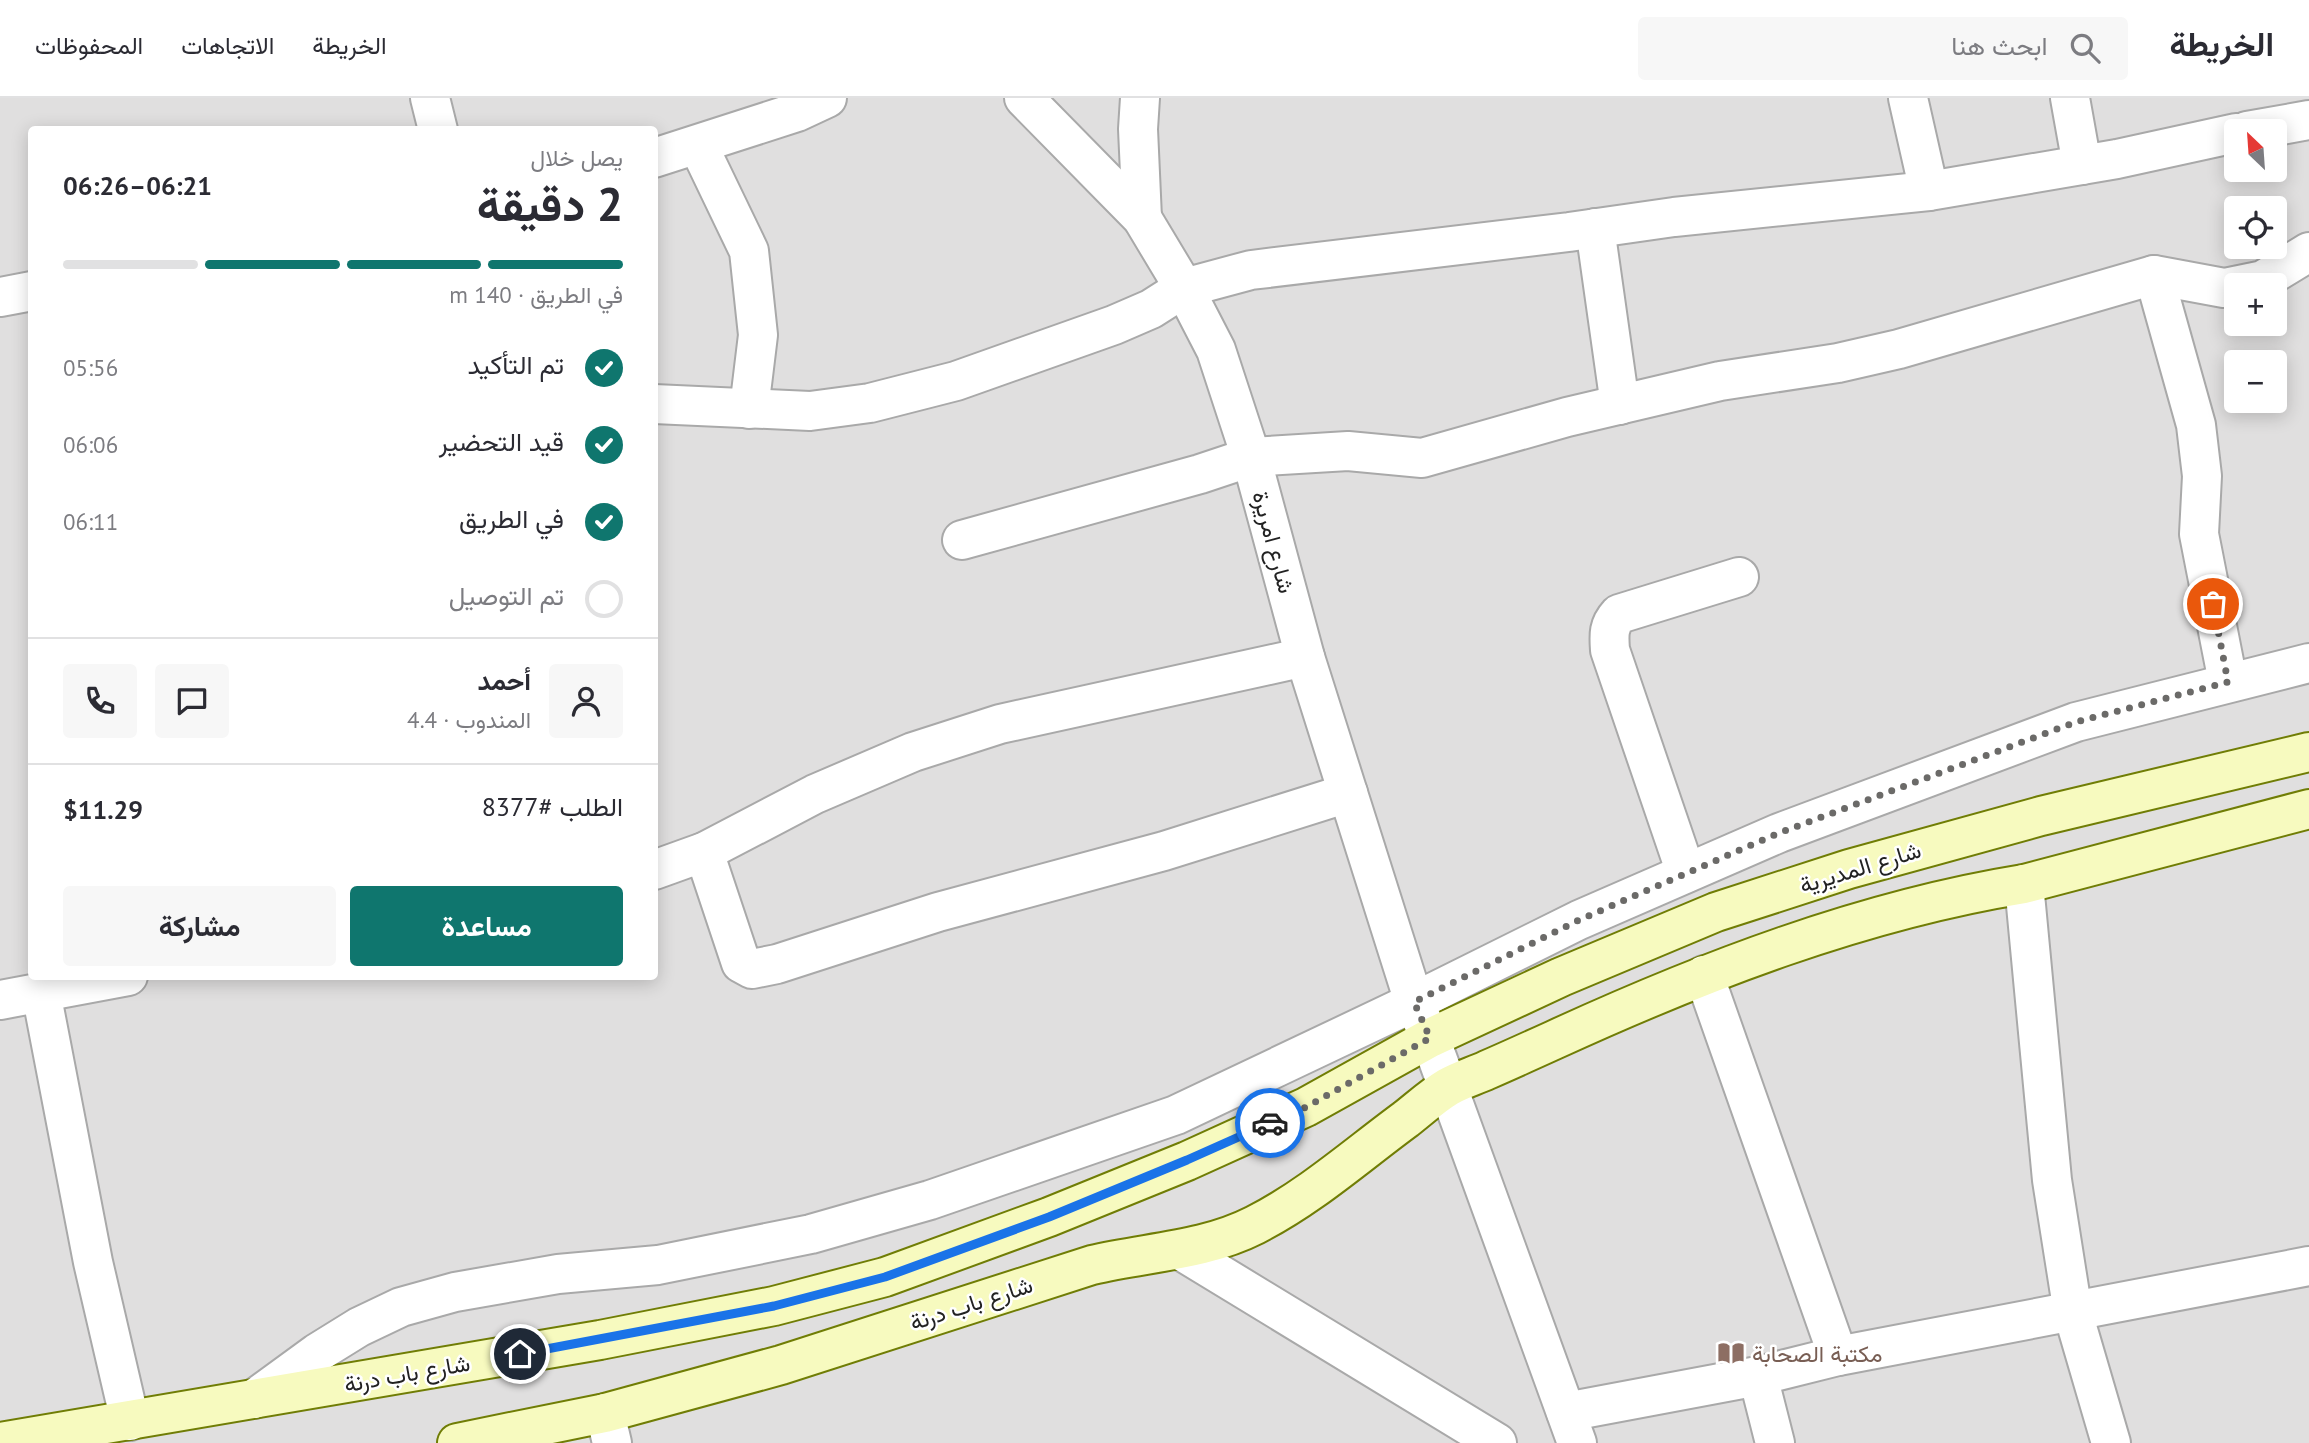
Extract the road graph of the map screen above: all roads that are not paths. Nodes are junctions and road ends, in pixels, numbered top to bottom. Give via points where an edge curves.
1 (430, 98) edge
2 (827, 98) edge
3 (1024, 98) edge
4 (1140, 98) edge
5 (1908, 98) edge
6 (2070, 98) edge
7 (2309, 120) edge
8 (2287, 124) edge
9 (437, 126) edge
10 (2224, 135) edge
11 (698, 145) junction
12 (658, 157) edge
13 (2082, 165) junction
14 (1929, 191) junction
15 (1142, 218) junction
16 (1595, 228) junction
17 (2309, 252) edge
18 (2154, 275) junction
19 (1184, 288) junction
20 (28, 292) edge
21 (0, 297) edge
22 (658, 404) edge
23 (1620, 404) junction
24 (749, 409) junction
25 (1251, 457) junction
26 (961, 540) dead end
27 (1739, 577) dead end
28 (1305, 657) junction
29 (2309, 663) edge
30 (2228, 682) junction
31 (2309, 752) edge
32 (1348, 793) junction
33 (2309, 809) edge
34 (704, 852) junction
35 (658, 869) edge
36 (1686, 873) junction
37 (2024, 884) junction
38 (1704, 975) junction
39 (106, 980) edge
40 (41, 992) junction
41 (0, 1000) edge
42 (1414, 1002) junction
43 (1430, 1038) junction
44 (1448, 1087) junction
45 (1180, 1251) junction
46 (2309, 1266) edge
47 (2073, 1312) junction
48 (1838, 1356) junction
49 (1758, 1376) junction
50 (254, 1399) junction
51 (130, 1421) junction
52 (609, 1428) edge
53 (1572, 1428) edge
54 (0, 1442) edge
55 (457, 1443) edge
56 (1497, 1443) edge
57 (1775, 1443) edge
58 (2111, 1443) edge

1 - 9 street
2 - 11 street
3 - 15 street, شارع امريرة
4 - 15 street
5 - 14 street
6 - 13 street
7 - 8 street
10 - 13 street
11 - 12 street
11 - 24 street via 749,251 758,335
13 - 14 street
14 - 16 street
15 - 19 street, شارع امريرة
16 - 19 street via 1251,270
16 - 23 street
17 - 18 street via 2263,280 2224,288
18 - 23 street via 1899,349
18 - 30 street via 2196,425 2202,476 2199,534
19 - 24 street via 1114,325 956,381 870,403 810,411
19 - 25 street, شارع امريرة via 1216,350
20 - 21 street
22 - 24 street
23 - 25 street via 1422,458 1348,451
25 - 26 street
25 - 28 street, شارع امريرة
27 - 36 street via 1619,614 1608,632 1610,650
28 - 32 street, شارع امريرة
28 - 34 street via 1000,724 912,752 815,794
29 - 30 street
30 - 36 street via 2076,722 1779,833
31 - 43 main road, شارع المديرية via 2041,816 1849,869 1716,912
32 - 34 street via 752,970 741,963
32 - 42 street, شارع امريرة
33 - 37 main road
34 - 35 street
36 - 42 street
37 - 38 main road via 1893,914
37 - 47 street via 2052,1180
38 - 44 main road
38 - 48 street
39 - 40 street
40 - 41 street
40 - 51 street via 93,1262
42 - 43 street, شارع امريرة
42 - 50 street via 1176,1115 930,1200 811,1234 684,1260 558,1274 455,1292 401,1307 317,1353
43 - 44 street, شارع امريرة
43 - 50 main road, شارع باب درنة via 1306,1107 1187,1160 885,1277 774,1306 600,1340
44 - 45 main road, شارع باب درنة via 1288,1207 1219,1240
44 - 53 street, شارع امريرة
45 - 52 main road, شارع باب درنة via 1092,1265 781,1365
45 - 56 street
46 - 47 street
47 - 48 street
47 - 58 street
48 - 49 street
49 - 53 street
49 - 57 street
50 - 51 main road, شارع باب درنة
51 - 54 main road, شارع باب درنة
52 - 55 main road, شارع باب درنة

